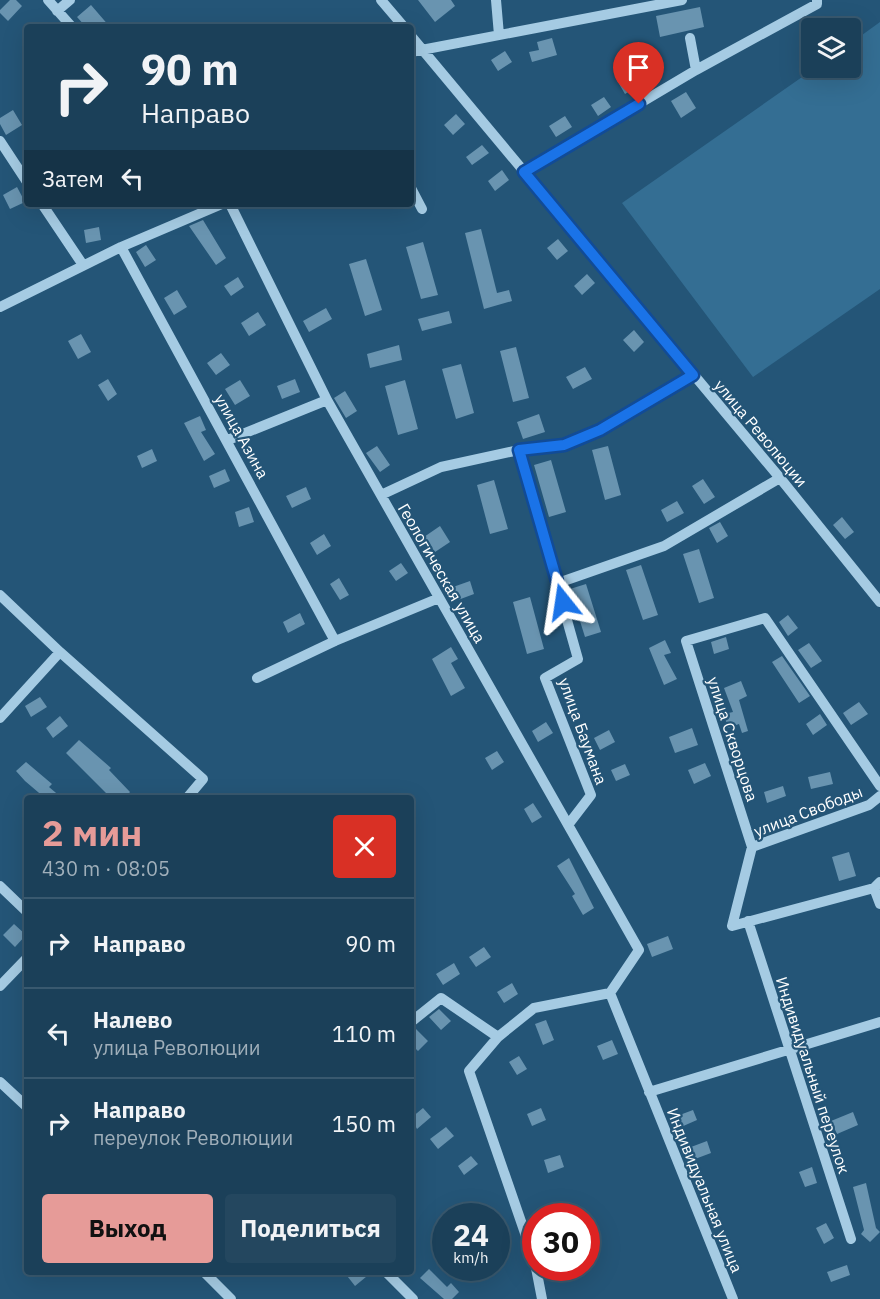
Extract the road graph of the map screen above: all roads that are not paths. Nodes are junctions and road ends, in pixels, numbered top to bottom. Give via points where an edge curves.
1 (48, 0) edge
2 (70, 0) edge
3 (381, 0) edge
4 (496, 0) edge
5 (682, 0) edge
6 (818, 0) edge
7 (57, 11) junction
8 (69, 24) edge
9 (401, 24) edge
10 (499, 35) junction
11 (690, 38) dead end
12 (416, 50) edge
13 (696, 70) junction
14 (0, 141) edge
15 (524, 172) junction
16 (24, 177) edge
17 (414, 194) edge
18 (44, 207) edge
19 (215, 207) edge
20 (231, 207) edge
21 (422, 209) dead end
22 (121, 247) junction
23 (83, 265) junction
24 (0, 307) edge
25 (693, 375) junction
26 (327, 400) junction
27 (228, 440) junction
28 (519, 450) junction
29 (780, 478) junction
30 (381, 495) junction
31 (558, 583) junction
32 (0, 595) edge
33 (439, 598) junction
34 (880, 602) edge
35 (335, 641) junction
36 (60, 652) junction
37 (257, 678) dead end
38 (0, 718) edge
39 (880, 786) edge
40 (189, 795) edge
41 (880, 796) edge
42 (568, 825) junction
43 (752, 847) junction
44 (877, 885) edge
45 (0, 886) edge
46 (880, 904) edge
47 (24, 909) edge
48 (748, 921) junction
49 (24, 961) edge
50 (0, 986) edge
51 (610, 993) junction
52 (414, 1020) edge
53 (880, 1022) edge
54 (498, 1037) junction
55 (788, 1050) junction
56 (0, 1082) edge
57 (650, 1092) junction
58 (24, 1104) edge
59 (522, 1225) edge
60 (851, 1239) dead end
61 (207, 1275) edge
62 (389, 1275) edge
63 (539, 1281) edge
64 (231, 1299) edge
65 (413, 1299) edge
66 (542, 1299) edge
67 (733, 1299) edge

1 - 7 street
2 - 7 street
3 - 9 street
4 - 10 street
5 - 10 street
6 - 13 street via 818,4
7 - 8 street
10 - 12 street
11 - 13 street
12 - 15 street, улица Революции
13 - 15 street
14 - 16 street
15 - 25 street, улица Революции
17 - 21 street
18 - 23 street
19 - 22 street
20 - 26 street, Геологическая улица
22 - 23 street
22 - 27 street, улица Азина
23 - 24 street
25 - 28 street via 600,430 564,445
25 - 29 street, улица Революции
26 - 27 street
26 - 30 street, Геологическая улица
27 - 35 street, улица Азина
28 - 30 street via 441,467
28 - 31 street, улица Баумана
29 - 31 street via 664,546
29 - 34 street, улица Революции
30 - 33 street, Геологическая улица
31 - 42 street, улица Баумана via 578,659 545,678 591,795
32 - 36 street
33 - 35 street
33 - 42 street, Геологическая улица
35 - 37 street
36 - 38 street
36 - 40 street via 202,779
39 - 43 street, улица Скворцова via 765,618 686,641
41 - 43 street, улица Свободы via 869,805
42 - 51 street, Геологическая улица via 639,950
43 - 48 street, улица Свободы via 732,926
44 - 46 street
44 - 48 street
45 - 47 street
48 - 55 street, Индивидуальный переулок
49 - 50 street
51 - 54 street via 534,1008
51 - 57 street, Индивидуальная улица
52 - 54 street via 441,998
53 - 55 street
54 - 59 street via 470,1071
55 - 57 street
55 - 60 street, Индивидуальный переулок
56 - 58 street
57 - 67 street, Индивидуальная улица
61 - 64 street
62 - 65 street
63 - 66 street

